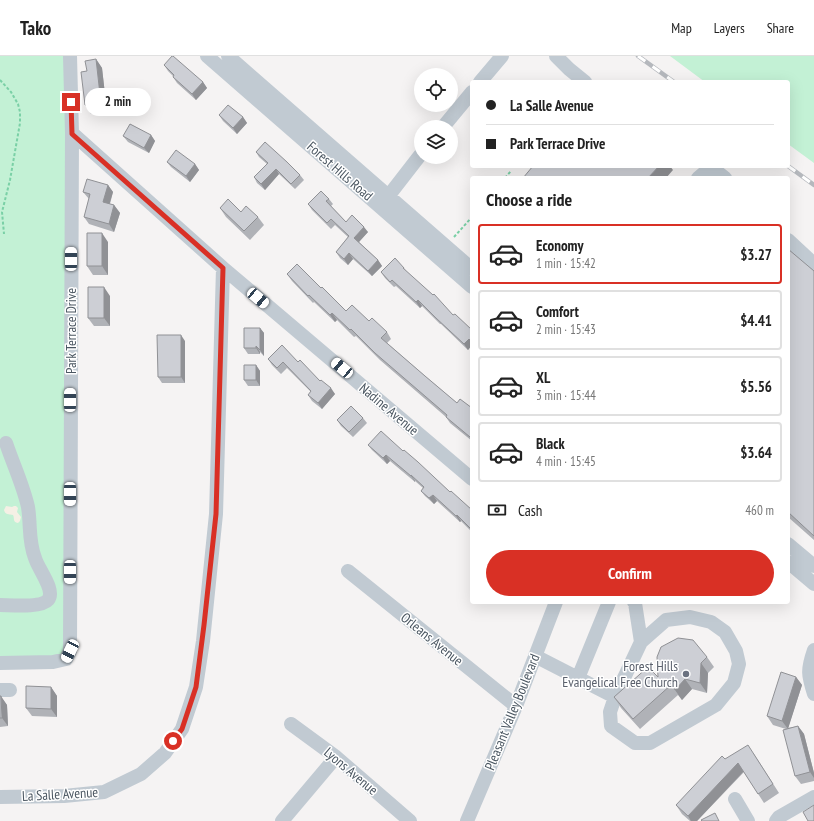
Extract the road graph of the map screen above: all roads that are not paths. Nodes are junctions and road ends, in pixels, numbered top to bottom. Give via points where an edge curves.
1 (64, 56) edge
2 (70, 56) edge
3 (228, 56) edge
4 (502, 56) edge
5 (556, 56) edge
6 (211, 57) edge
7 (482, 80) edge
8 (583, 80) edge
9 (470, 94) edge
10 (449, 120) edge
11 (72, 134) junction
12 (414, 163) edge
13 (708, 168) edge
14 (712, 168) edge
15 (700, 176) edge
16 (722, 176) edge
17 (384, 201) junction
18 (790, 242) edge
19 (814, 264) edge
20 (470, 267) edge
21 (223, 268) junction
22 (470, 285) edge
23 (6, 443) dead end
24 (470, 477) edge
25 (790, 546) edge
26 (790, 564) edge
27 (814, 566) edge
28 (348, 571) dead end
29 (814, 584) edge
30 (555, 604) edge
31 (608, 604) edge
32 (635, 604) edge
33 (0, 605) edge
34 (642, 642) junction
35 (814, 650) edge
36 (535, 656) junction
37 (0, 659) edge
38 (0, 663) edge
39 (578, 678) junction
40 (814, 694) edge
41 (614, 697) junction
42 (516, 706) junction
43 (291, 724) dead end
44 (336, 757) junction
45 (0, 797) edge
46 (814, 797) edge
47 (735, 799) dead end
48 (282, 821) edge
49 (410, 821) edge
50 (466, 821) edge
51 (748, 821) edge
52 (776, 821) edge

1 - 37 street via 68,650 65,656 58,658
2 - 11 street, Park Terrace Drive
3 - 17 street, Forest Hills Road
4 - 7 street
5 - 8 street
6 - 17 street, Forest Hills Road
9 - 10 street
11 - 21 street, Nadine Avenue
11 - 38 street, Park Terrace Drive via 70,651 66,658 52,662
12 - 17 street
13 - 15 street
14 - 16 street
17 - 20 street, Forest Hills Road
17 - 22 street, Forest Hills Road
18 - 19 street
21 - 24 street, Nadine Avenue
21 - 45 street, La Salle Avenue via 216,514 196,687 182,729 165,753 141,774 104,792 64,796
23 - 33 street via 27,506 32,550 50,596 45,603
25 - 27 street
26 - 29 street
28 - 42 street, Orleans Avenue
30 - 36 street, Pleasant Valley Boulevard
31 - 39 street
32 - 34 street
34 - 41 street
34 - 41 street via 666,620 690,617 711,622 725,632 736,651 739,664 734,683 716,705 650,743 635,743 611,726 610,712
35 - 40 street via 809,677
36 - 39 street
36 - 42 street, Pleasant Valley Boulevard
39 - 41 street
42 - 50 street, Pleasant Valley Boulevard
43 - 44 street, Lyons Avenue
44 - 48 street
44 - 49 street, Lyons Avenue
46 - 52 street via 779,816
47 - 51 street

